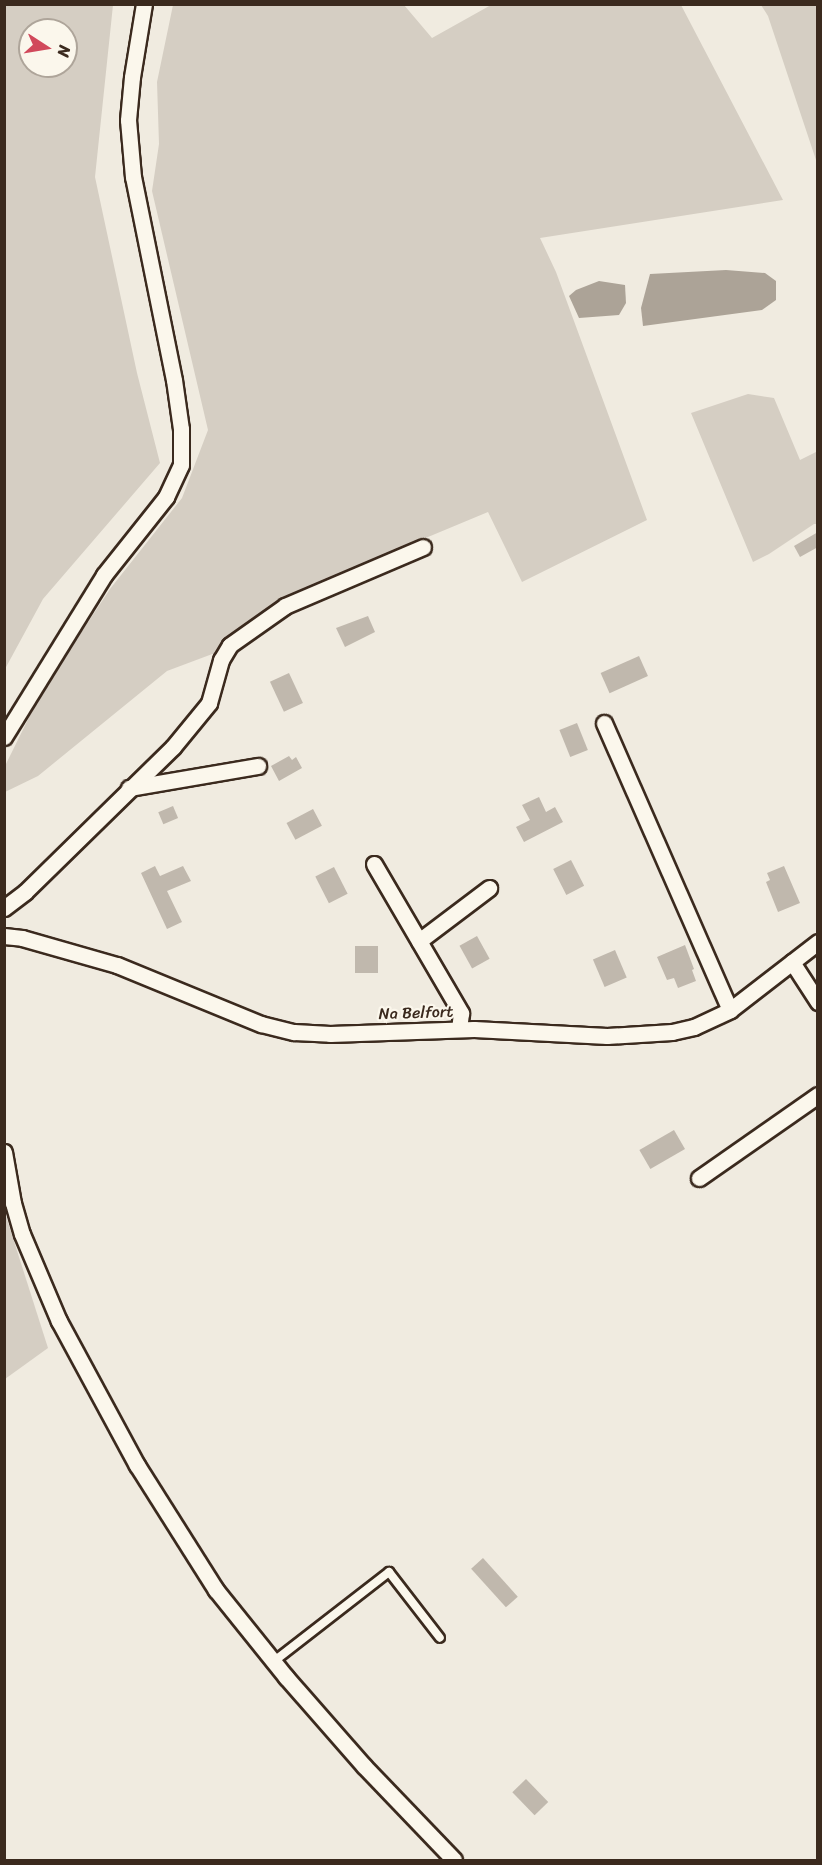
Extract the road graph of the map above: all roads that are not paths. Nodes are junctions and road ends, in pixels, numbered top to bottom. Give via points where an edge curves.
1 (144, 4) edge
2 (423, 548) dead end
3 (604, 723) dead end
4 (4, 736) edge
5 (258, 766) dead end
6 (129, 788) junction
7 (374, 864) dead end
8 (489, 888) dead end
9 (4, 908) edge
10 (4, 936) edge
11 (419, 941) junction
12 (818, 942) edge
13 (792, 962) junction
14 (818, 1002) edge
15 (730, 1010) junction
16 (459, 1029) junction
17 (818, 1095) edge
18 (4, 1152) edge
19 (699, 1178) dead end
20 (440, 1638) dead end
21 (273, 1662) junction
22 (454, 1860) edge

1 - 4 street via 128,120 133,177 174,380 181,465 166,496 104,575
2 - 6 street via 285,606 230,645 221,660 209,703 173,747
3 - 15 street
5 - 6 street
6 - 9 street via 25,892
7 - 11 street
8 - 11 street
10 - 16 street, Na Belfort via 117,965 261,1024 294,1032
11 - 16 street via 461,1014
12 - 13 street, Na Belfort
13 - 14 street
13 - 15 street, Na Belfort
15 - 16 street, Na Belfort via 693,1027 646,1035
17 - 19 street
18 - 21 street via 13,1203 29,1253 95,1390 216,1590
20 - 21 lane via 388,1572
21 - 22 street via 364,1766

